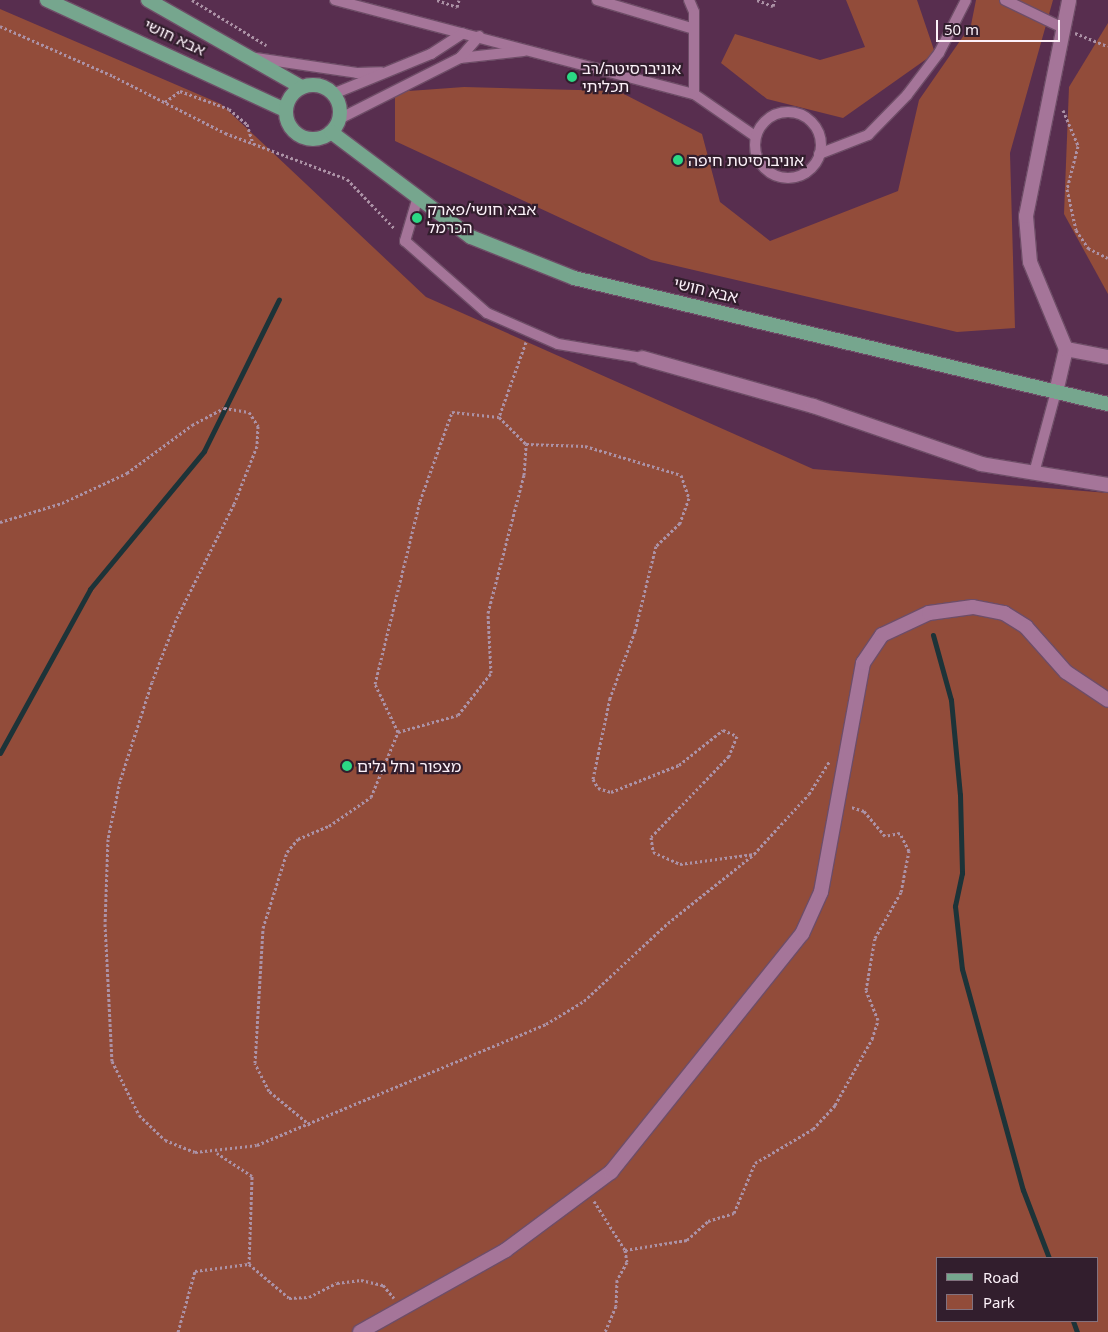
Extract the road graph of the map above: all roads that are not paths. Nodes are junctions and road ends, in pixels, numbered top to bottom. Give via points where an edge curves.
1 (48, 0) edge
2 (148, 0) edge
3 (335, 0) edge
4 (597, 0) edge
5 (689, 0) edge
6 (966, 0) edge
7 (1005, 0) edge
8 (1069, 0) edge
9 (694, 28) junction
10 (1064, 28) junction
11 (463, 33) junction
12 (479, 36) junction
13 (531, 50) junction
14 (247, 57) junction
15 (460, 58) junction
16 (389, 71) junction
17 (301, 87) junction
18 (333, 94) junction
19 (694, 94) junction
20 (285, 110) junction
21 (339, 119) junction
22 (331, 132) junction
23 (756, 136) junction
24 (819, 154) junction
25 (417, 200) junction
26 (1066, 349) junction
27 (1108, 357) edge
28 (642, 358) joint
29 (1057, 388) junction
30 (1108, 404) edge
31 (1034, 473) junction
32 (1108, 485) edge
33 (1108, 700) edge
34 (360, 1332) edge

1 - 20 main road, אבא חושי
2 - 14 main road, אבא חושי
3 - 11 lane
4 - 9 lane
5 - 9 lane
6 - 24 lane via 939,53 907,95 868,135
7 - 10 lane
8 - 10 street
9 - 19 lane
10 - 26 street via 1028,193 1027,239 1030,262
11 - 12 lane
11 - 16 lane via 431,54
12 - 13 lane
12 - 15 lane
13 - 15 lane
13 - 19 lane
14 - 16 lane via 357,73
14 - 17 main road, אבא חושי
15 - 21 lane
16 - 18 lane
17 - 18 main road, אבא חושי via 321,86
17 - 20 main road via 290,96
18 - 21 main road
19 - 23 lane
20 - 22 main road via 289,126 301,136 316,139
21 - 22 main road
22 - 25 main road, אבא חושי
23 - 24 lane via 767,119 797,114 819,134
23 - 24 lane via 758,159 773,175 796,177 815,164
25 - 28 lane via 405,241 487,313 558,344
25 - 29 main road, אבא חושי via 471,237 574,278
26 - 27 street
26 - 29 street
28 - 31 street via 813,406 981,464
29 - 30 main road, אבא חושי
29 - 31 lane
31 - 32 street
33 - 34 street via 1066,672 1026,627 1004,613 973,607 929,614 882,635 870,648 846,740 821,892 802,934 637,1144 588,1192 506,1250 400,1306

